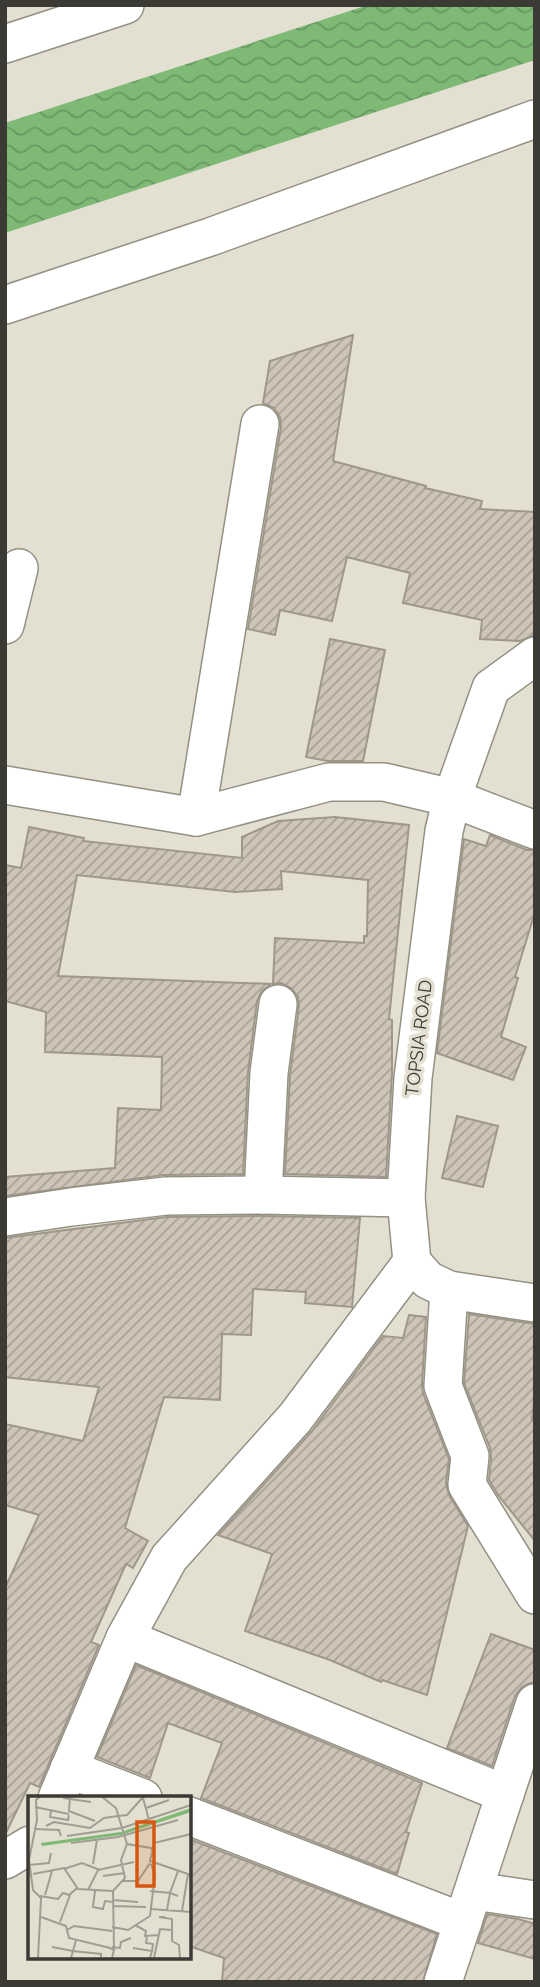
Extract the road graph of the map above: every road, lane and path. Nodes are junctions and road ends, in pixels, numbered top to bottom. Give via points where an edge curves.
1 (125, 5) edge
2 (5, 44) edge
3 (535, 120) edge
4 (5, 305) edge
5 (260, 424) dead end
6 (19, 568) dead end
7 (5, 625) edge
8 (535, 656) edge
9 (5, 785) edge
10 (452, 798) junction
11 (195, 817) junction
12 (535, 830) edge
13 (278, 1004) dead end
14 (263, 1195) junction
15 (406, 1198) junction
16 (5, 1217) edge
17 (412, 1262) junction
18 (449, 1290) junction
19 (535, 1303) edge
20 (535, 1595) edge
21 (125, 1638) junction
22 (535, 1703) edge
23 (63, 1784) edge
24 (505, 1794) junction
25 (132, 1796) edge
26 (191, 1817) edge
27 (28, 1846) edge
28 (5, 1860) edge
29 (535, 1900) edge
30 (468, 1906) junction
31 (443, 1982) edge

1 - 2 street
3 - 4 street
5 - 11 street
6 - 7 street
8 - 10 street, TOPSIA ROAD via 491,688
9 - 11 street
10 - 11 street via 384,782 329,782
10 - 12 street
10 - 15 street, TOPSIA ROAD via 413,1078
13 - 14 street
14 - 15 street
14 - 16 street via 166,1196
15 - 17 street, TOPSIA ROAD
17 - 18 street via 428,1280
17 - 21 street via 295,1418 169,1558
18 - 19 street
18 - 20 street via 443,1386 470,1456 467,1485
21 - 23 street
21 - 24 street
22 - 24 street
23 - 25 street
24 - 30 street
26 - 30 street
27 - 28 street
29 - 30 street
30 - 31 street

